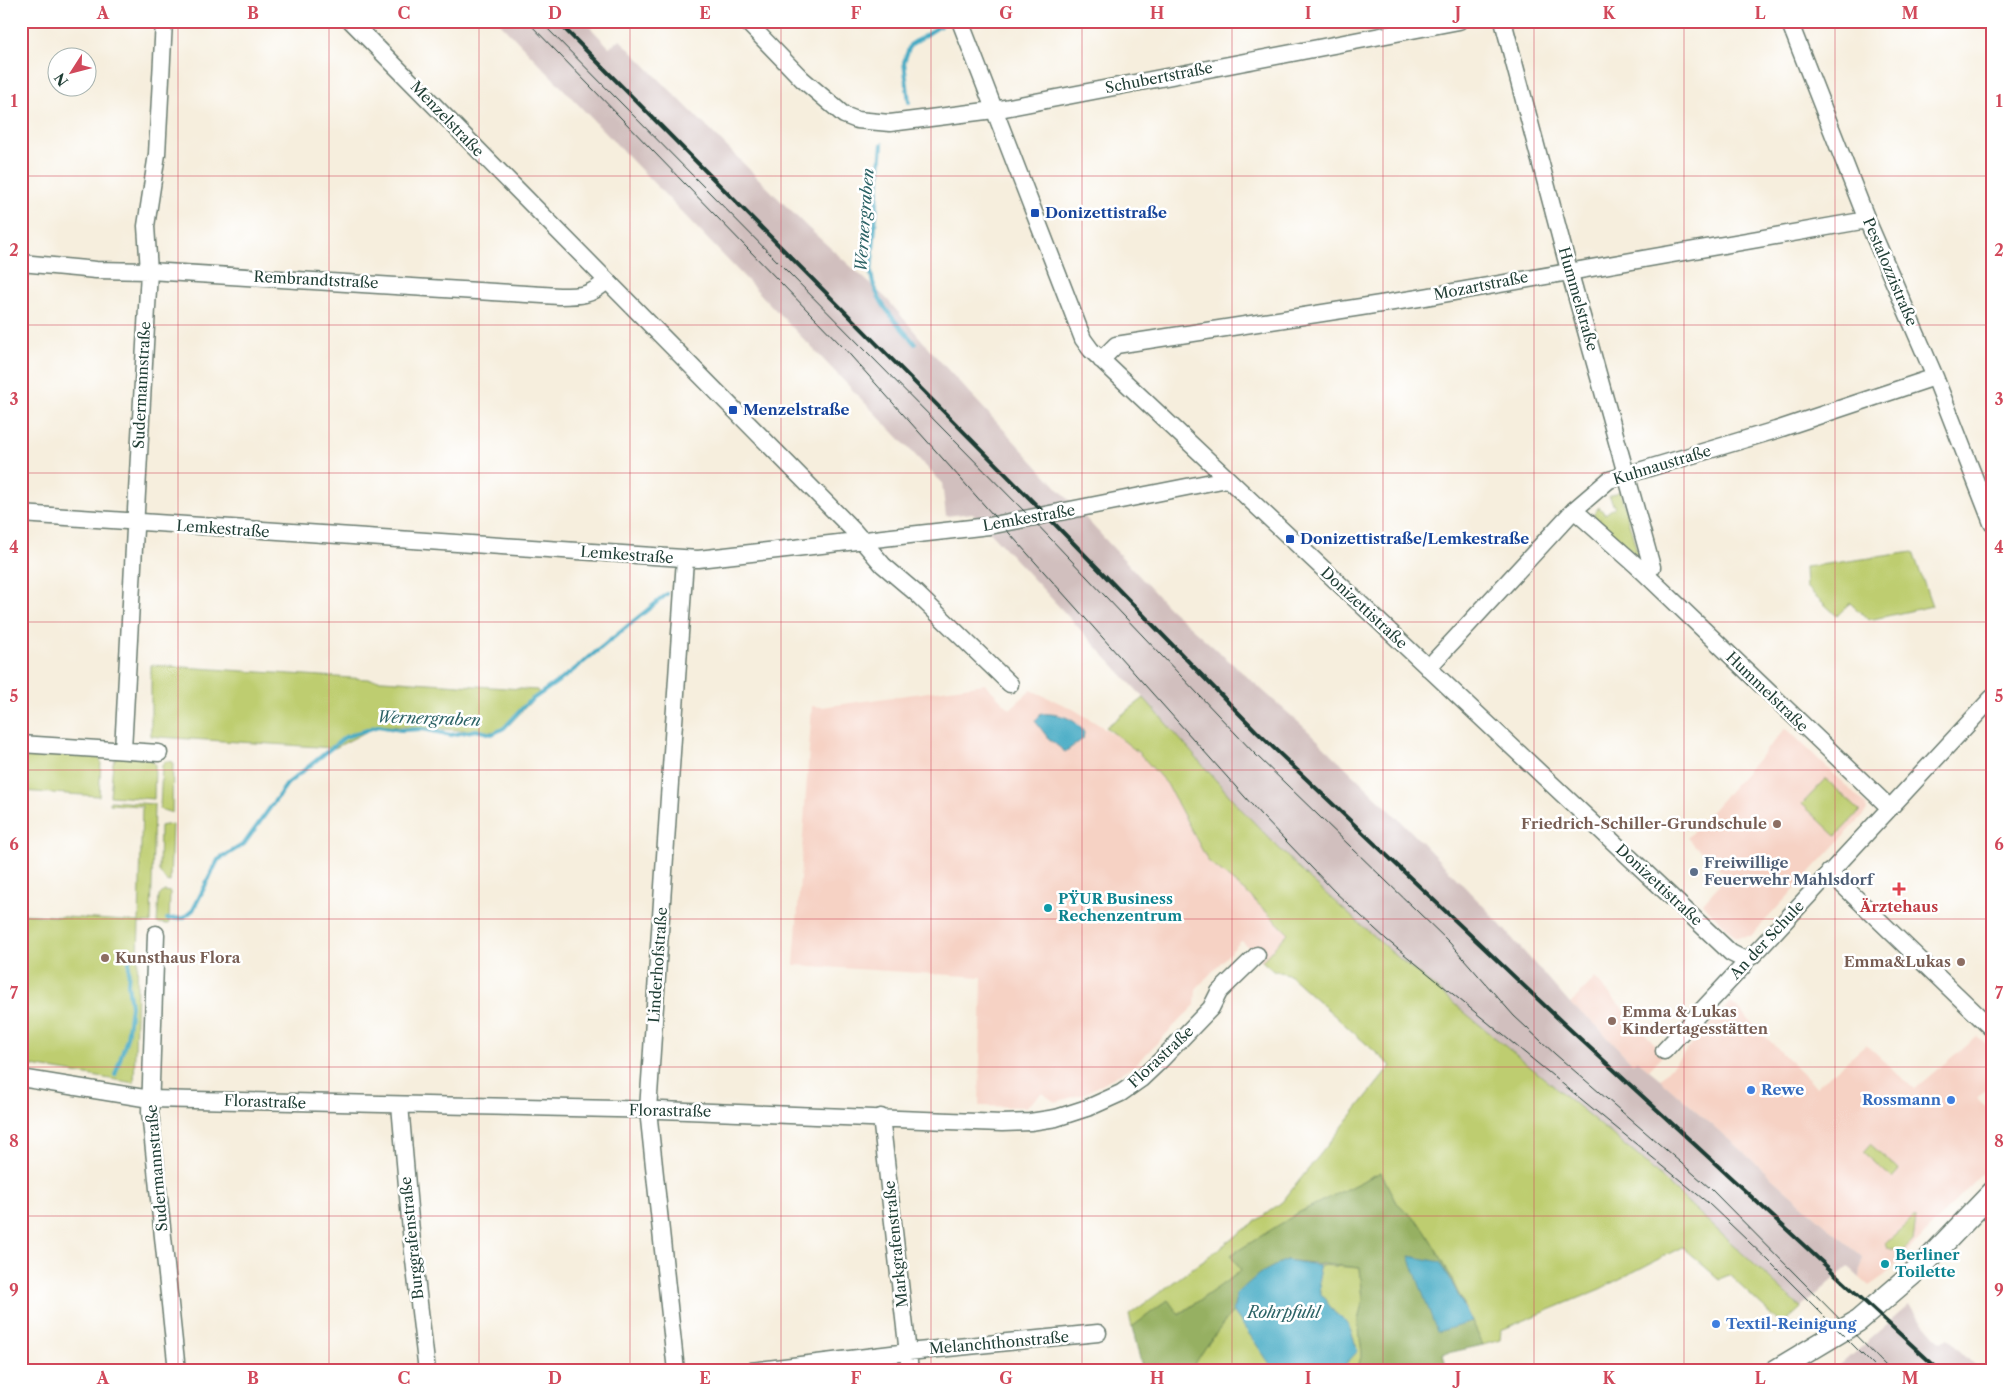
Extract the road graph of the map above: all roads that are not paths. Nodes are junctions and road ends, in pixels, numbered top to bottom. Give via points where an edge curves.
1 (164, 21) edge
2 (351, 21) edge
3 (746, 21) edge
4 (960, 21) edge
5 (1458, 21) edge
6 (1503, 21) edge
7 (1789, 21) edge
8 (994, 110) junction
9 (1867, 220) junction
10 (21, 263) edge
11 (1569, 270) junction
12 (149, 271) junction
13 (606, 281) junction
14 (1101, 360) junction
15 (1935, 377) junction
16 (1628, 474) junction
17 (1227, 479) junction
18 (1574, 510) junction
19 (21, 514) edge
20 (134, 522) junction
21 (1992, 523) edge
22 (863, 540) junction
23 (685, 559) junction
24 (1646, 574) junction
25 (1428, 668) junction
26 (1010, 684) dead end
27 (1992, 698) edge
28 (21, 744) edge
29 (123, 750) junction
30 (159, 753) dead end
31 (1890, 808) junction
32 (1829, 872) junction
33 (156, 934) dead end
34 (1257, 955) dead end
35 (1745, 960) junction
36 (1992, 1029) edge
37 (1664, 1051) dead end
38 (21, 1078) edge
39 (150, 1099) junction
40 (400, 1105) junction
41 (648, 1110) junction
42 (881, 1117) junction
43 (1992, 1193) edge
44 (1098, 1333) dead end
45 (908, 1352) junction
46 (177, 1371) edge
47 (427, 1371) edge
48 (676, 1371) edge
49 (751, 1371) edge
50 (910, 1371) edge
51 (1775, 1371) edge

1 - 12 street, Sudermannstraße via 157,154 146,226
2 - 13 street, Menzelstraße
3 - 8 street, Schubertstraße via 844,115 858,120 890,123
4 - 8 street, Donizettistraße
5 - 8 street, Schubertstraße
6 - 11 street, Hummelstraße
7 - 9 street, Pestalozzistraße
8 - 14 street, Donizettistraße via 1083,339
9 - 11 street, Mozartstraße
9 - 15 street, Pestalozzistraße
10 - 12 street, Rembrandtstraße
11 - 14 street, Mozartstraße via 1419,298 1116,345
11 - 16 street, Hummelstraße
12 - 13 street, Rembrandtstraße via 559,296 584,296 596,291
12 - 20 street, Sudermannstraße
13 - 22 street, Menzelstraße
14 - 17 street, Donizettistraße
15 - 16 street, Kuhnaustraße via 1776,430
15 - 21 street, Pestalozzistraße
16 - 18 street, Kuhnaustraße via 1609,480
16 - 24 street, Hummelstraße via 1652,567
17 - 22 street, Lemkestraße via 989,526
17 - 25 street, Donizettistraße
18 - 24 street, Hummelstraße
18 - 25 street, Kuhnaustraße
19 - 20 street, Lemkestraße
20 - 23 street, Lemkestraße
20 - 29 street, Sudermannstraße
22 - 23 street, Lemkestraße
22 - 26 street, Menzelstraße via 883,565
23 - 41 street, Linderhofstraße
24 - 31 street, Hummelstraße
25 - 35 street, Donizettistraße via 1731,953
27 - 31 street, An der Schule
28 - 29 street
29 - 30 street
31 - 32 street, An der Schule
32 - 35 street, An der Schule
32 - 36 street
33 - 39 street, Sudermannstraße
34 - 42 street, Florastraße via 1219,992 1211,1008 1141,1079 1090,1106 1056,1118 1030,1122
35 - 37 street, An der Schule via 1744,965
38 - 39 street, Florastraße
39 - 40 street, Florastraße
39 - 46 street, Sudermannstraße
40 - 41 street, Florastraße
40 - 47 street, Burggrafenstraße
41 - 42 street, Florastraße
41 - 48 street, Linderhofstraße
42 - 45 street, Markgrafenstraße
43 - 51 main road via 1921,1267 1858,1321
44 - 45 street, Melanchthonstraße
45 - 49 street, Melanchthonstraße
45 - 50 street, Markgrafenstraße

